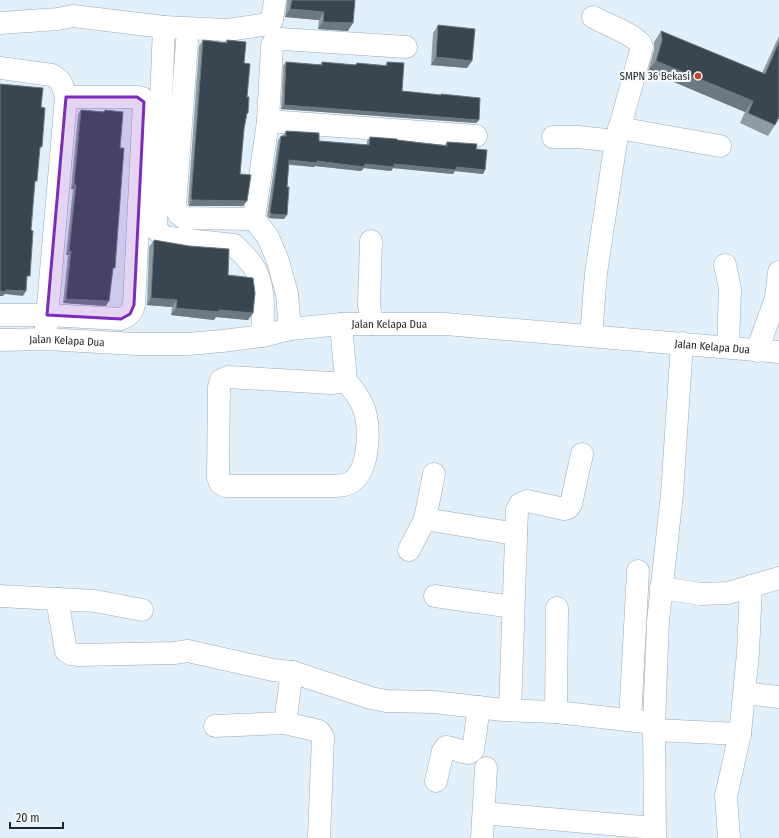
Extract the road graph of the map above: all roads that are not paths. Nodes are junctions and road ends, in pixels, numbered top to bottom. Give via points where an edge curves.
1 (274, 0) edge
2 (74, 8) edge
3 (593, 18) dead end
4 (0, 23) edge
5 (164, 27) junction
6 (187, 42) dead end
7 (406, 47) dead end
8 (0, 68) edge
9 (66, 97) junction
10 (268, 120) junction
11 (618, 135) junction
12 (476, 136) dead end
13 (553, 137) dead end
14 (720, 146) dead end
15 (254, 219) junction
16 (371, 241) dead end
17 (725, 265) dead end
18 (779, 272) edge
19 (778, 298) edge
20 (0, 315) edge
21 (47, 315) junction
22 (341, 324) junction
23 (372, 324) junction
24 (290, 329) junction
25 (262, 336) junction
26 (591, 336) junction
27 (46, 339) junction
28 (0, 340) edge
29 (682, 343) junction
30 (728, 347) junction
31 (757, 351) junction
32 (779, 352) edge
33 (346, 381) junction
34 (582, 454) dead end
35 (434, 474) dead end
36 (425, 519) junction
37 (516, 534) junction
38 (409, 550) dead end
39 (638, 572) dead end
40 (779, 578) edge
41 (750, 586) junction
42 (661, 588) junction
43 (0, 596) edge
44 (435, 596) dead end
45 (57, 599) junction
46 (513, 607) junction
47 (557, 608) dead end
48 (142, 610) dead end
49 (292, 672) junction
50 (745, 693) junction
51 (779, 697) edge
52 (479, 708) junction
53 (510, 710) junction
54 (556, 712) junction
55 (630, 720) junction
56 (285, 723) junction
57 (214, 726) dead end
58 (654, 726) junction
59 (740, 734) junction
60 (486, 768) dead end
61 (436, 781) dead end
62 (494, 814) dead end
63 (654, 833) edge
64 (319, 838) edge
65 (482, 838) edge
66 (729, 838) edge

1 - 5 street via 272,20 269,24 227,30
2 - 4 street via 58,19
2 - 5 street
3 - 11 street via 641,44
5 - 25 street via 156,229 164,237 234,245 254,266 260,284
6 - 15 street via 175,206 184,218
7 - 10 street via 275,40 272,46
8 - 9 street via 52,75 62,82
9 - 21 street
9 - 21 street via 137,97 142,98 144,102 134,305 130,314 121,319
10 - 12 street
10 - 15 street
11 - 13 street
11 - 14 street
11 - 26 street via 596,273
15 - 24 street via 268,237 278,261 287,294
16 - 23 street via 369,305
17 - 30 street via 730,289
18 - 19 street
19 - 31 street
20 - 21 street
21 - 27 street
22 - 23 street, Jalan Kelapa Dua
22 - 24 street, Jalan Kelapa Dua
22 - 33 street
23 - 26 street, Jalan Kelapa Dua via 445,324
24 - 25 street, Jalan Kelapa Dua
25 - 27 street, Jalan Kelapa Dua via 188,344
26 - 29 street, Jalan Kelapa Dua
27 - 28 street, Jalan Kelapa Dua
29 - 30 street, Jalan Kelapa Dua
29 - 42 street via 672,494
30 - 31 street, Jalan Kelapa Dua
31 - 32 street, Jalan Kelapa Dua
33 - 33 street via 331,383 228,377 221,380 218,477 220,483 225,486 343,486 352,482 359,475 368,448 363,406
34 - 37 street via 568,508 527,501 520,504
35 - 36 street
36 - 37 street
36 - 38 street
37 - 46 street
39 - 55 street
40 - 41 street
41 - 42 street via 728,593 701,594
41 - 50 street
42 - 58 street
43 - 45 street
44 - 46 street
45 - 48 street via 95,601
45 - 49 street via 66,651 71,654 188,651
46 - 53 street
47 - 54 street
49 - 52 street via 386,701 434,702
49 - 56 street
50 - 51 street
50 - 59 street
52 - 53 street
52 - 61 street via 473,750 464,753 446,747
53 - 54 street
54 - 55 street
55 - 58 street
56 - 57 street
56 - 64 street via 319,731 323,737
58 - 59 street
58 - 63 street
59 - 66 street via 726,796
60 - 65 street
62 - 63 street

